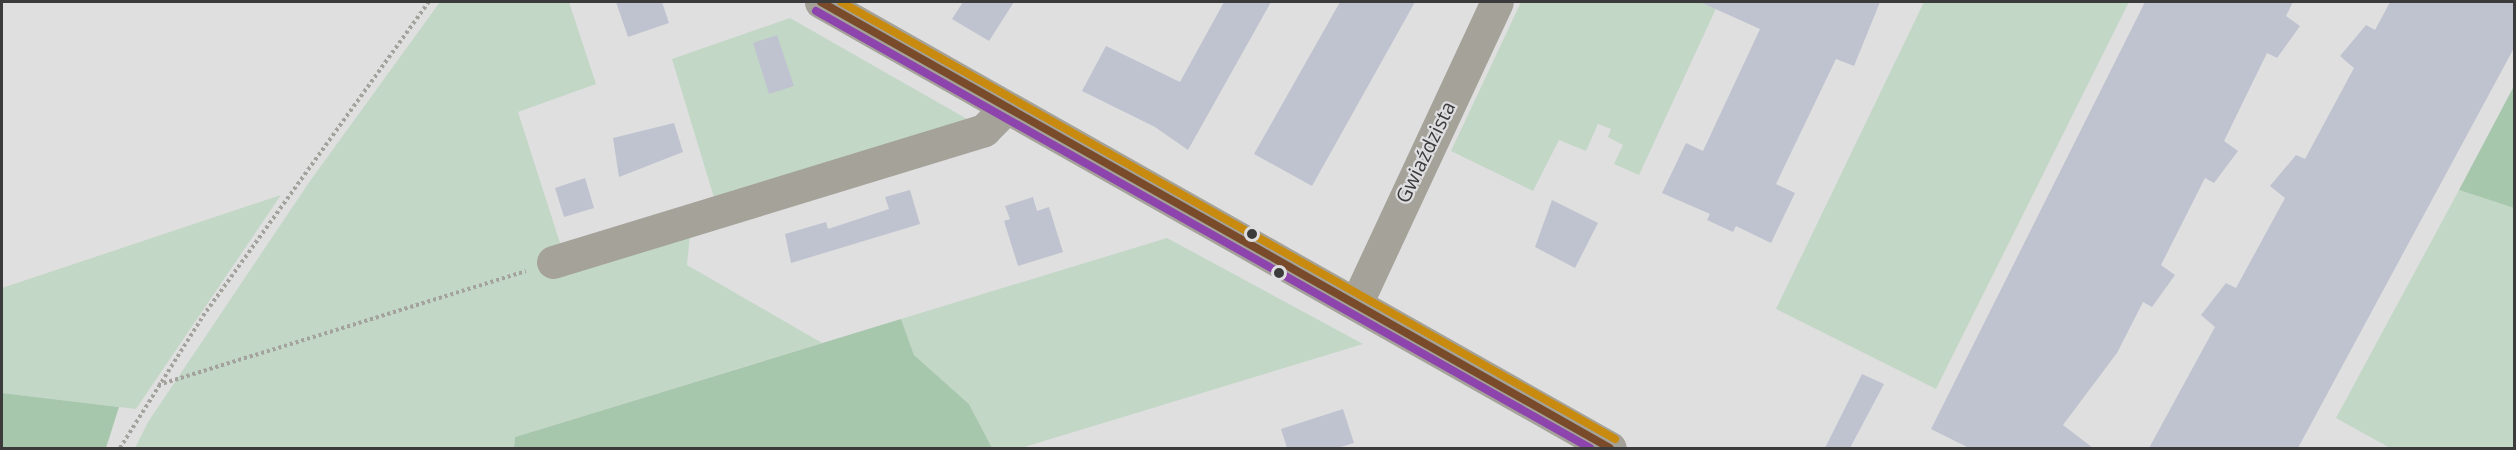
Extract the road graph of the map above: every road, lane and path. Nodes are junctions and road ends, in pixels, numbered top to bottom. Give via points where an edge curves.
1 (429, 2) edge
2 (821, 2) edge
3 (1497, 2) edge
4 (1006, 108) junction
5 (553, 262) joint
6 (1356, 304) junction
7 (158, 385) junction
8 (120, 448) edge
9 (1610, 448) edge

1 - 7 path
2 - 4 street
3 - 6 street, Gwiaździsta
4 - 5 street via 984,130
4 - 6 street
5 - 7 path
6 - 9 street
7 - 8 path

